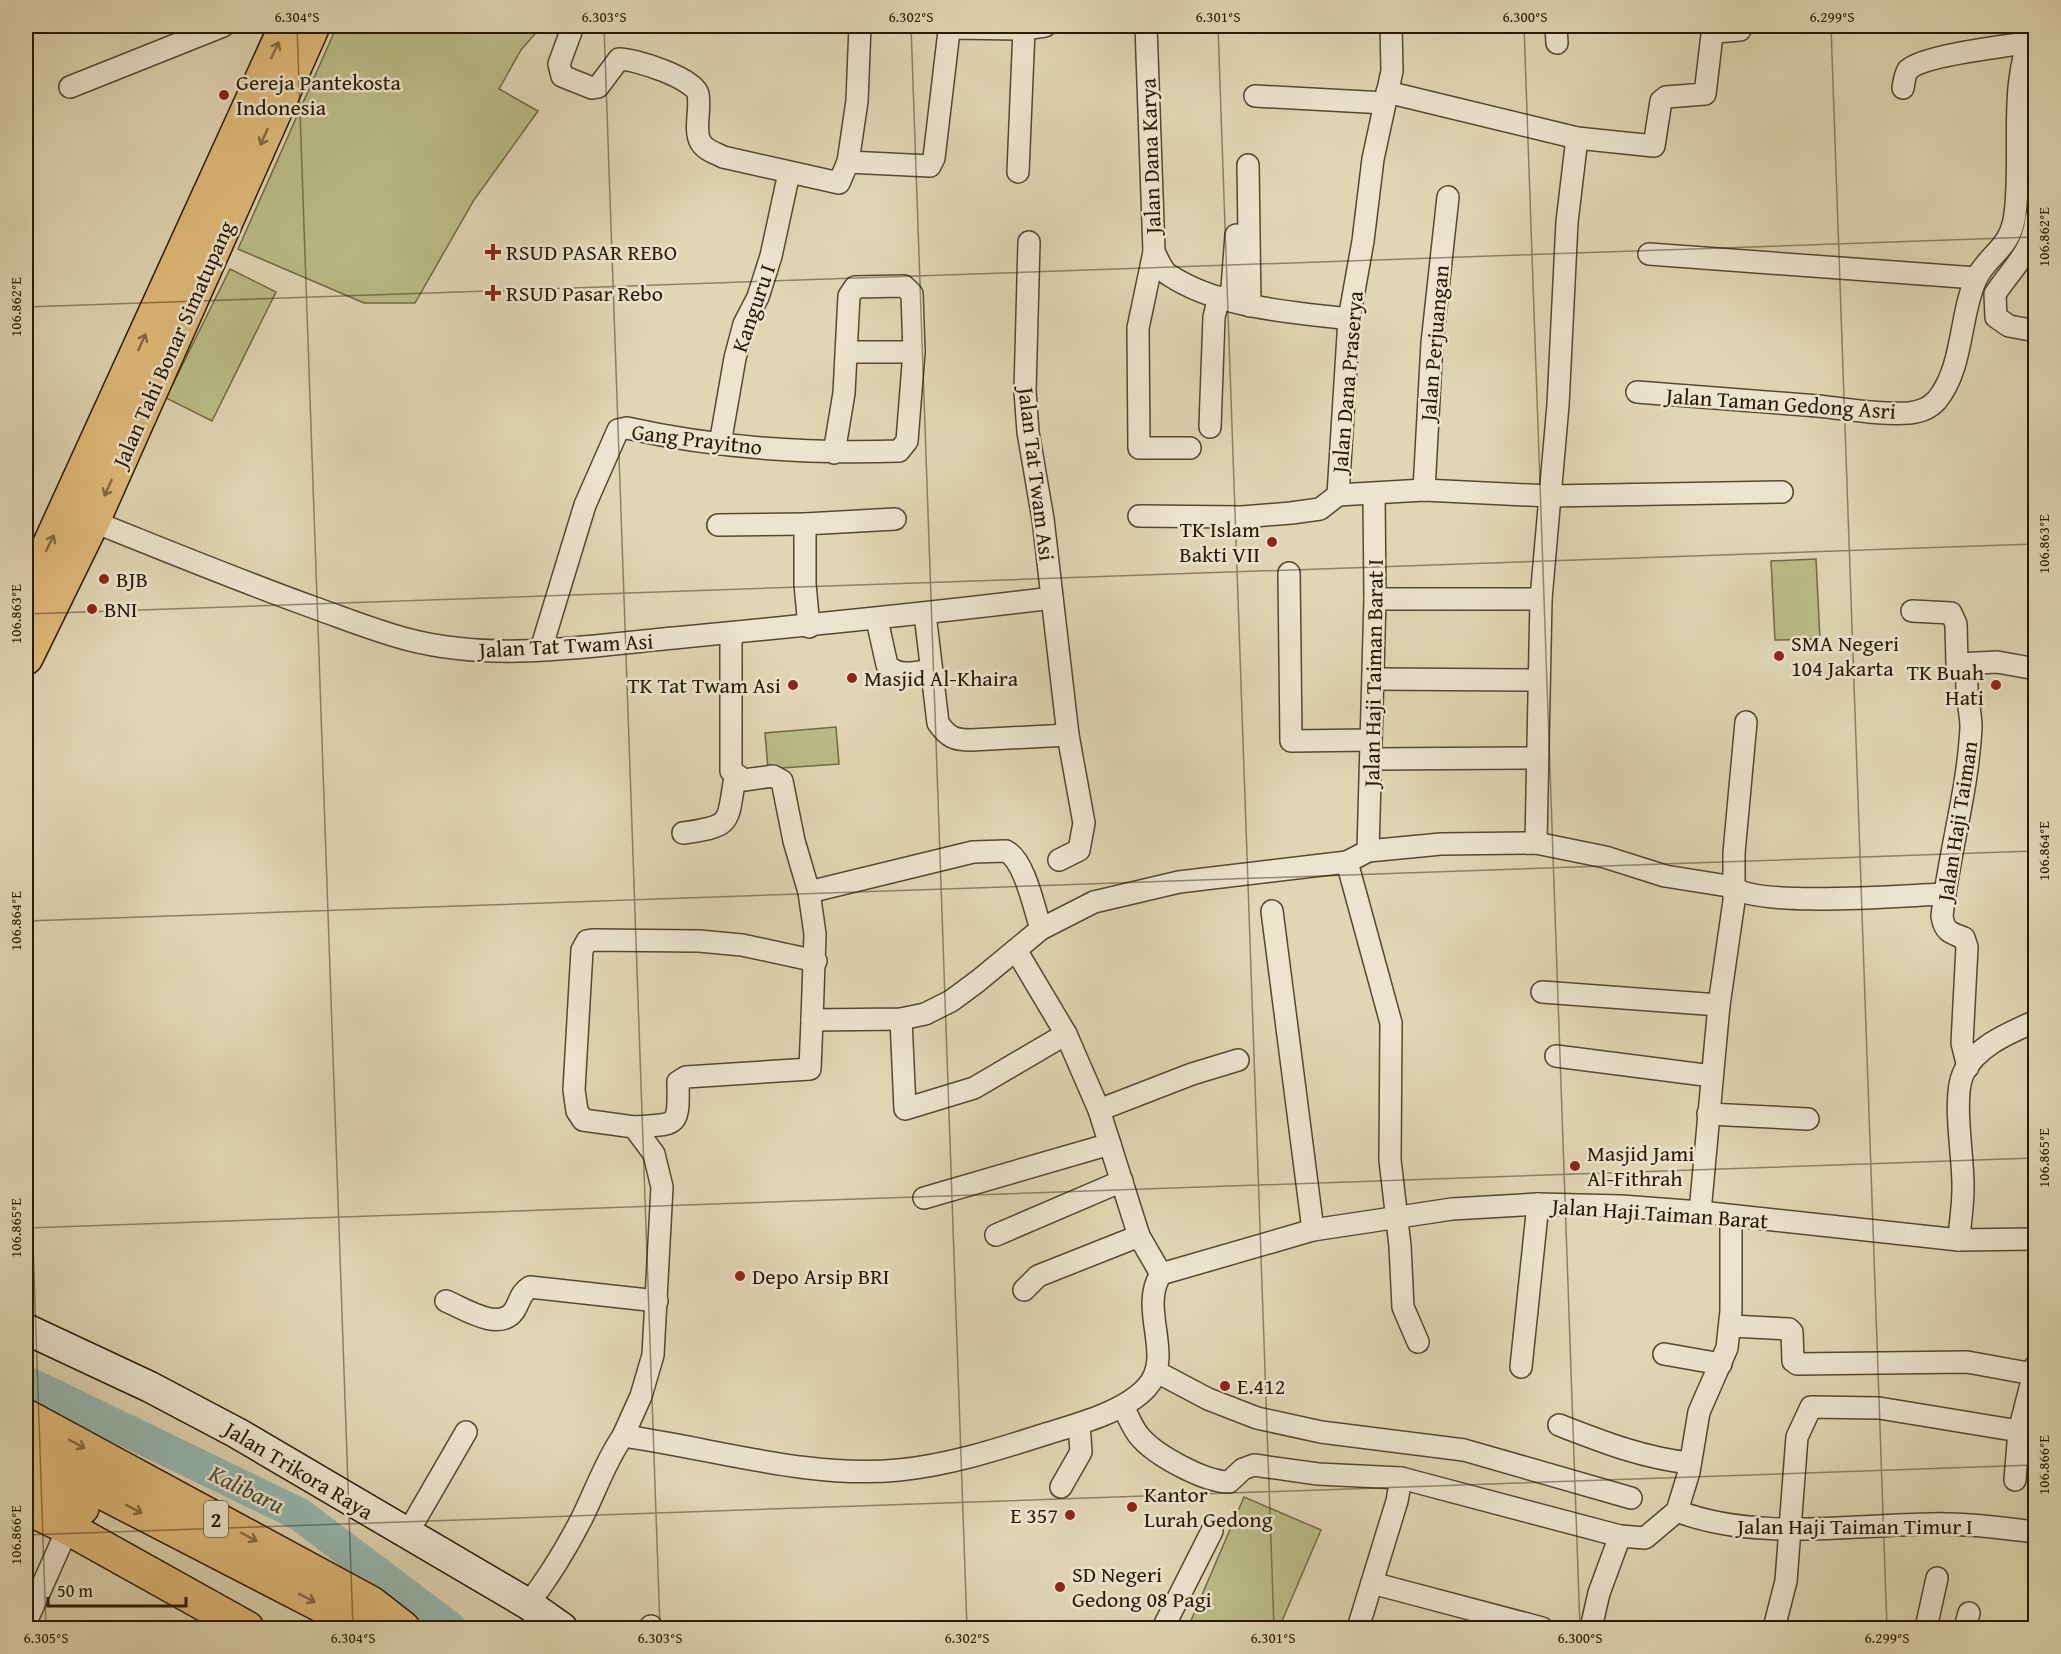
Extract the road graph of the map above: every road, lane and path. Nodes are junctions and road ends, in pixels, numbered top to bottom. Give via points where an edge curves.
1 (223, 26) edge
2 (286, 26) edge
3 (313, 26) edge
4 (573, 26) edge
5 (860, 26) edge
6 (1146, 26) edge
7 (1391, 26) edge
8 (1742, 26) edge
9 (1035, 27) edge
10 (2030, 34) edge
11 (70, 87) dead end
12 (1903, 88) dead end
13 (1255, 96) dead end
14 (1386, 97) junction
15 (1577, 138) junction
16 (848, 162) junction
17 (1248, 165) dead end
18 (1018, 172) dead end
19 (789, 173) junction
20 (1448, 196) dead end
21 (2036, 218) edge
22 (1236, 235) dead end
23 (1029, 242) dead end
24 (1154, 252) junction
25 (1649, 254) dead end
26 (1976, 278) junction
27 (1233, 302) junction
28 (1349, 320) junction
29 (2036, 331) edge
30 (848, 352) junction
31 (914, 352) junction
32 (1637, 392) dead end
33 (1210, 426) dead end
34 (720, 444) junction
35 (1190, 448) dead end
36 (834, 453) junction
37 (1424, 490) junction
38 (1782, 492) dead end
39 (1338, 495) junction
40 (1374, 495) junction
41 (1549, 496) junction
42 (79, 516) junction
43 (1139, 516) dead end
44 (896, 519) dead end
45 (805, 524) junction
46 (718, 525) dead end
47 (1289, 573) dead end
48 (26, 596) edge
49 (1052, 598) junction
50 (1541, 598) junction
51 (1375, 599) junction
52 (1912, 611) dead end
53 (925, 614) junction
54 (877, 620) junction
55 (809, 627) junction
56 (731, 633) junction
57 (541, 649) junction
58 (26, 658) edge
59 (1972, 664) junction
60 (2036, 669) edge
61 (932, 670) junction
62 (1373, 679) junction
63 (1539, 680) junction
64 (1746, 722) dead end
65 (1068, 735) junction
66 (1371, 750) junction
67 (1537, 758) junction
68 (735, 777) junction
69 (683, 833) dead end
70 (1536, 843) junction
71 (1368, 851) junction
72 (1059, 860) dead end
73 (1347, 862) junction
74 (1734, 887) junction
75 (809, 892) junction
76 (1945, 894) junction
77 (1272, 911) dead end
78 (1041, 929) junction
79 (1016, 950) junction
80 (816, 961) junction
81 (1542, 992) dead end
82 (1719, 1005) junction
83 (901, 1018) junction
84 (812, 1020) junction
85 (2036, 1020) edge
86 (1066, 1034) junction
87 (1556, 1056) dead end
88 (1238, 1060) dead end
89 (1968, 1067) junction
90 (1712, 1076) junction
91 (1099, 1110) junction
92 (1708, 1114) junction
93 (1808, 1119) dead end
94 (634, 1127) junction
95 (1110, 1144) junction
96 (1122, 1181) junction
97 (924, 1198) dead end
98 (1538, 1204) junction
99 (1700, 1212) junction
100 (1397, 1216) junction
101 (1731, 1216) junction
102 (1313, 1230) junction
103 (996, 1235) dead end
104 (1139, 1236) junction
105 (2036, 1239) edge
106 (1959, 1240) junction
107 (1161, 1274) junction
108 (1024, 1290) dead end
109 (446, 1301) dead end
110 (657, 1301) junction
111 (1731, 1326) junction
112 (26, 1329) edge
113 (1418, 1342) dead end
114 (1665, 1354) dead end
115 (1721, 1364) junction
116 (1521, 1367) dead end
117 (2034, 1370) edge
118 (1157, 1372) junction
119 (1123, 1406) junction
120 (26, 1416) edge
121 (2026, 1420) edge
122 (1079, 1424) junction
123 (1559, 1425) dead end
124 (466, 1432) dead end
125 (623, 1436) junction
126 (26, 1454) edge
127 (1690, 1463) junction
128 (1401, 1478) junction
129 (26, 1479) edge
130 (2015, 1480) dead end
131 (1061, 1487) dead end
132 (1630, 1498) dead end
133 (26, 1507) edge
134 (1677, 1511) junction
135 (1790, 1527) junction
136 (69, 1528) junction
137 (1212, 1531) dead end
138 (2036, 1532) edge
139 (407, 1534) junction
140 (1620, 1536) junction
141 (1937, 1578) dead end
142 (1372, 1583) junction
143 (528, 1604) junction
144 (1475, 1620) edge
145 (26, 1622) edge
146 (247, 1629) edge
147 (316, 1629) edge
148 (357, 1629) edge
149 (403, 1629) edge
150 (562, 1629) edge
151 (1163, 1629) edge
152 (1358, 1629) edge
153 (1542, 1629) edge
154 (1591, 1629) edge
155 (1774, 1629) edge
156 (1926, 1629) edge

1 - 11 street
42 -> 2 highway, Jalan Tahi Bonar Simatupang
3 -> 42 highway, Jalan Tahi Bonar Simatupang
4 - 19 street via 559,64 562,76 598,87 619,59 629,59 679,78 693,85 698,93 699,141 706,148 723,157
5 - 16 street via 857,100
6 - 24 street, Jalan Dana Karya
7 - 14 street, Jalan Dana Praserya via 1392,71
8 - 15 street via 1740,30 1712,35 1706,94 1666,97 1661,101 1654,146
9 - 16 street via 949,31 930,166
9 - 18 street
10 - 12 street via 1916,64 1907,72
10 - 26 street, Jalan Taman Gedong Asri via 2019,93 2015,215 2010,234
13 - 14 street
14 - 15 street
14 - 28 street, Jalan Dana Praserya
15 - 41 street via 1567,222 1558,405
16 - 19 street via 839,183
17 - 27 street
19 - 34 street, Kanguru I via 768,263 735,358
20 - 37 street, Jalan Perjuangan via 1432,343
21 - 29 street via 2027,252 1995,294 1996,317 2009,326
22 - 27 street
23 - 49 street, Jalan Tat Twam Asi via 1025,391
24 - 27 street, Jalan Dana Karya via 1167,274
24 - 35 street via 1138,328 1138,448
25 - 26 street
26 - 32 street, Jalan Taman Gedong Asri via 1951,375 1937,400 1925,409 1911,413 1871,412
27 - 28 street, Jalan Dana Karya
27 - 33 street via 1214,317
28 - 39 street, Jalan Dana Praserya
30 - 31 street
30 - 31 street via 849,296 855,287 904,286 912,294
30 - 36 street
31 - 36 street, Gang Prayitno via 908,441 899,451
34 - 36 street, Gang Prayitno
34 - 57 street, Gang Prayitno via 627,428 618,430 585,506
37 - 40 street, Jalan Dana Praserya
37 - 41 street, Jalan Dana Praserya
38 - 41 street, Jalan Dana Praserya
39 - 40 street, Jalan Dana Praserya
39 - 43 street via 1320,509 1292,513 1242,517
40 - 51 street, Jalan Haji Taiman Barat I
41 - 50 street
48 -> 42 highway, Jalan Tahi Bonar Simatupang
42 - 57 street, Jalan Tat Twam Asi via 240,581 411,640 468,650
42 - 58 highway, Jalan Tahi Bonar Simatupang
44 - 45 street
45 - 46 street
45 - 55 street
47 - 66 street via 1291,741
49 - 53 street, Jalan Tat Twam Asi
49 - 65 street, Jalan Tat Twam Asi
50 - 51 street
50 - 63 street
51 - 62 street, Jalan Haji Taiman Barat I
52 - 59 street via 1951,613 1956,624 1957,664
53 - 54 street, Jalan Tat Twam Asi
53 - 61 street
54 - 55 street, Jalan Tat Twam Asi
54 - 61 street via 891,669 900,674
55 - 56 street, Jalan Tat Twam Asi
56 - 57 street, Jalan Tat Twam Asi
56 - 68 street via 730,746
59 - 60 street via 1996,662
59 - 76 street, Jalan Haji Taiman via 1967,672 1969,749
61 - 65 street via 938,723 946,735 956,740
62 - 63 street
62 - 66 street, Jalan Haji Taiman Barat I
63 - 67 street
64 - 74 street
65 - 72 street, Jalan Tat Twam Asi via 1084,823 1083,842 1074,855
66 - 67 street
66 - 71 street, Jalan Haji Taiman Barat I
67 - 70 street
68 - 69 street via 729,815 724,823 718,828
68 - 75 street via 744,780 773,776 782,781
70 - 71 street via 1441,844
70 - 74 street via 1605,857 1665,876
71 - 73 street
73 - 78 street via 1179,882 1094,903
73 - 100 street via 1391,1023 1389,1160
74 - 76 street via 1743,894 1774,898
74 - 82 street
75 - 78 street via 973,852 1006,851 1015,859
75 - 80 street
76 - 89 street, Jalan Haji Taiman via 1944,926 1948,932 1964,938 1967,947 1962,1043
77 - 102 street
78 - 79 street
79 - 83 street via 951,1001 925,1014
79 - 86 street
80 - 84 street
80 - 94 street via 710,942 586,941 582,950 574,1090 577,1111 583,1120
81 - 82 street
82 - 90 street
83 - 84 street
83 - 86 street via 905,1109 974,1088
84 - 94 street via 810,1069 686,1077 678,1082 679,1115 675,1121
85 - 89 street via 1979,1053
86 - 91 street
87 - 90 street
88 - 91 street
89 - 106 street, Jalan Haji Taiman via 1961,1083 1963,1189
90 - 92 street
91 - 95 street
92 - 93 street
92 - 99 street
94 - 110 street via 654,1154 662,1187
95 - 96 street
95 - 97 street
96 - 103 street
96 - 104 street
98 - 99 street, Jalan Haji Taiman Barat
98 - 100 street, Jalan Haji Taiman Barat
98 - 116 street
99 - 101 street, Jalan Haji Taiman Barat
100 - 102 street, Jalan Haji Taiman Barat
100 - 113 street via 1403,1307
101 - 106 street, Jalan Haji Taiman Barat
101 - 111 street
102 - 107 street, Jalan Haji Taiman Barat
104 - 107 street
104 - 108 street via 1038,1276
105 - 106 street, Jalan Haji Taiman Barat
107 - 118 street via 1154,1284 1153,1297
109 - 110 street via 482,1317 499,1319 513,1311 523,1291 530,1287
110 - 125 street via 653,1355
111 - 115 street
111 - 117 street via 1789,1329 1793,1361 1797,1364 1967,1362
112 - 139 street, Jalan Trikora Raya via 191,1408
114 - 115 street
115 - 127 street via 1699,1412
117 - 121 street
118 - 119 street via 1147,1387
118 - 132 street via 1208,1399 1257,1418 1321,1432 1464,1450
119 - 122 street
119 - 128 street via 1141,1438 1175,1463 1216,1480 1229,1482 1254,1465 1318,1474
120 -> 149 highway, 2 via 371,1603
121 - 130 street
121 - 135 street via 1879,1408 1811,1407 1797,1437
122 - 125 street via 940,1465 897,1471 773,1464
122 - 131 street via 1081,1452
123 - 127 street via 1617,1448 1655,1459
124 - 139 street
125 - 143 street via 555,1570
126 -> 148 highway, 2 via 332,1611
127 - 134 street
128 - 140 street
128 - 142 street
129 - 147 highway, 2
133 - 136 highway
134 - 135 street, Jalan Haji Taiman Timur I via 1705,1522
134 - 140 street via 1645,1538
135 - 138 street, Jalan Haji Taiman Timur I via 1849,1529 1939,1524
135 - 155 street via 1786,1581
136 - 145 street
136 - 146 highway
137 - 151 street
139 - 143 street, Jalan Trikora Raya
140 - 154 street via 1599,1593
141 - 156 street
142 - 144 street
142 - 152 street
143 - 150 street, Jalan Trikora Raya
144 - 153 street

